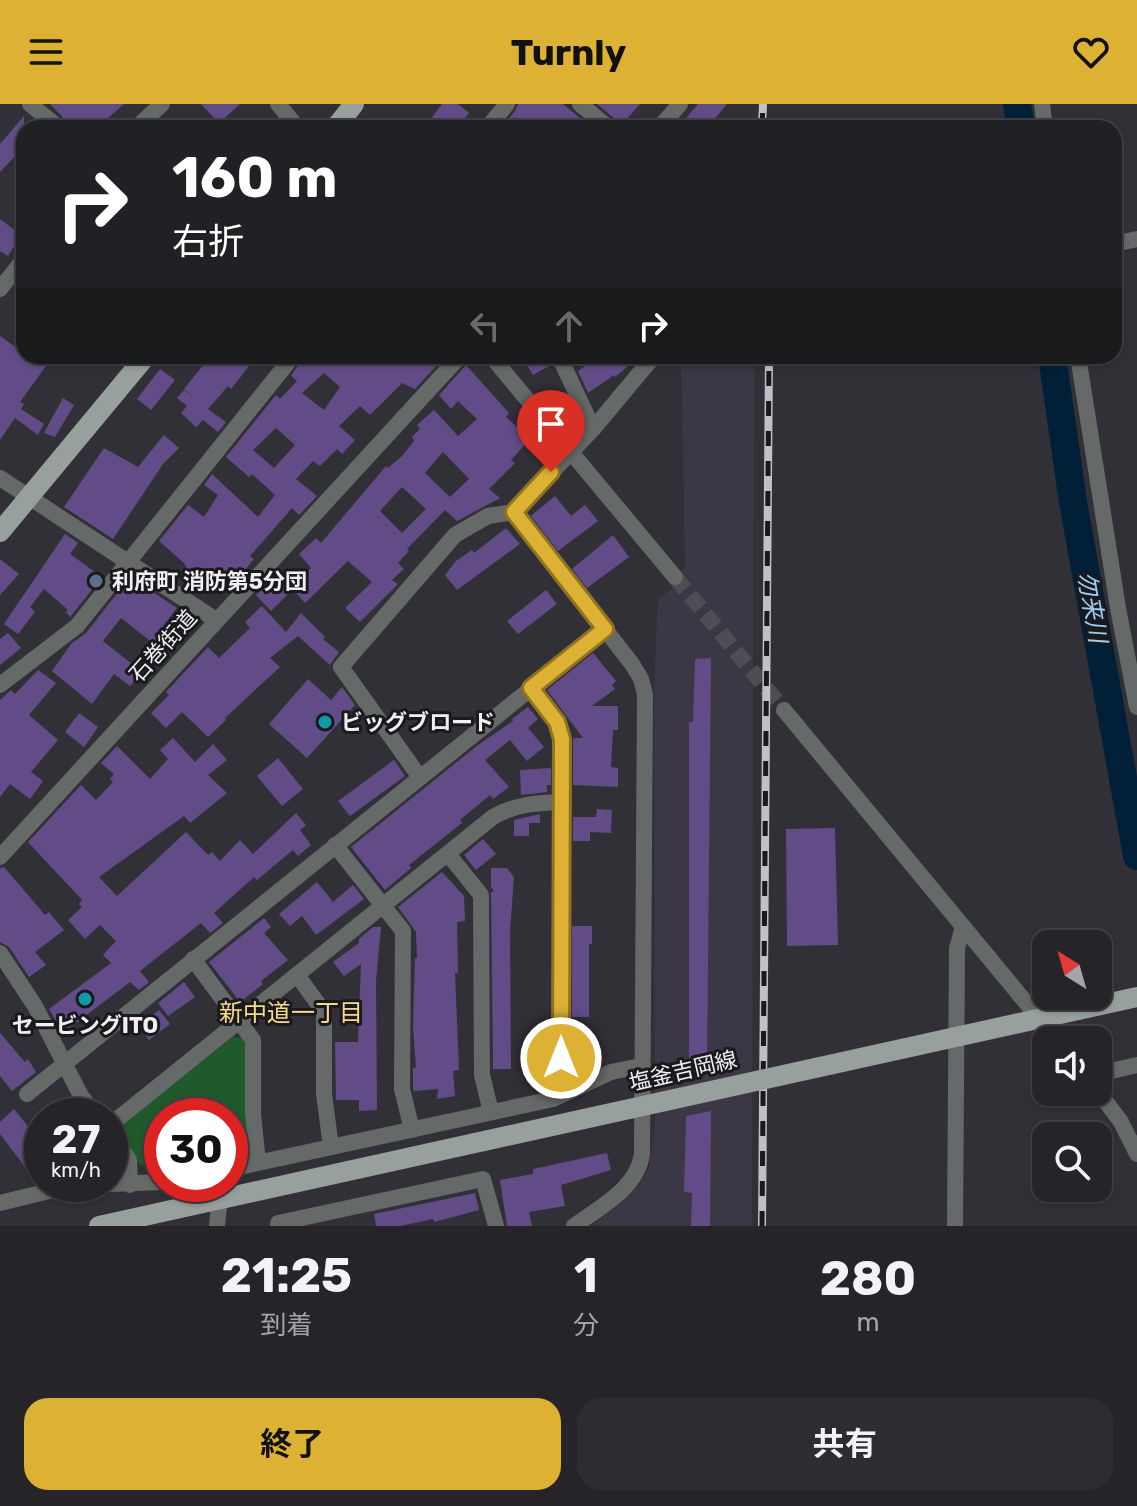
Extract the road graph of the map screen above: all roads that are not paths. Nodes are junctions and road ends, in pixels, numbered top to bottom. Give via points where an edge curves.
1 (30, 104) edge
2 (162, 104) edge
3 (278, 104) edge
4 (354, 104) edge
5 (507, 104) edge
6 (580, 104) edge
7 (680, 104) edge
8 (49, 120) edge
9 (145, 120) edge
10 (291, 120) edge
11 (341, 120) edge
12 (494, 120) edge
13 (599, 120) edge
14 (666, 120) edge
15 (16, 269) edge
16 (0, 289) edge
17 (139, 364) edge
18 (287, 364) edge
19 (453, 364) edge
20 (498, 364) edge
21 (563, 364) edge
22 (647, 364) edge
23 (1079, 364) edge
24 (593, 429) junction
25 (570, 451) junction
26 (0, 478) edge
27 (30, 496) junction
28 (514, 512) junction
29 (0, 532) edge
30 (130, 561) junction
31 (675, 577) tunnel mouth
32 (216, 620) junction
33 (605, 629) junction
34 (0, 685) edge
35 (531, 688) junction
36 (1137, 707) edge
37 (784, 710) tunnel mouth
38 (419, 776) junction
39 (562, 802) junction
40 (335, 845) junction
41 (448, 854) junction
42 (0, 857) edge
43 (383, 906) junction
44 (963, 927) junction
45 (0, 953) edge
46 (193, 959) junction
47 (297, 975) junction
48 (1137, 997) edge
49 (239, 1022) junction
50 (1045, 1026) edge
51 (65, 1063) junction
52 (1137, 1065) edge
53 (641, 1066) junction
54 (1112, 1071) edge
55 (572, 1090) junction
56 (27, 1094) dead end
57 (83, 1098) edge
58 (1109, 1106) edge
59 (128, 1111) edge
60 (491, 1112) junction
61 (412, 1130) junction
62 (331, 1147) junction
63 (1137, 1154) edge
64 (128, 1159) edge
65 (258, 1162) junction
66 (248, 1164) edge
67 (144, 1184) edge
68 (130, 1185) joint
69 (24, 1197) edge
70 (219, 1202) edge
71 (0, 1203) edge
72 (99, 1226) edge
73 (217, 1226) edge
74 (278, 1226) edge
75 (496, 1226) edge
76 (574, 1226) edge
77 (955, 1226) edge

1 - 8 street
2 - 9 street
3 - 10 street
4 - 11 main road
5 - 12 street
6 - 13 street
7 - 14 street
15 - 16 street
17 - 27 main road
18 - 30 street
19 - 32 street
20 - 25 street
21 - 24 street
22 - 24 street
23 - 36 street
24 - 25 street
25 - 28 street
25 - 31 street
26 - 27 street, 石巻街道
27 - 29 main road
27 - 30 street, 石巻街道
28 - 33 street
28 - 38 street via 488,516 455,535 341,667
30 - 32 street, 石巻街道
30 - 34 street via 77,626
32 - 42 street, 石巻街道
33 - 35 street
33 - 53 street via 632,664 645,694
35 - 38 street
35 - 39 street via 557,722 562,739
37 - 44 street
38 - 40 street
39 - 41 street via 510,808
39 - 55 street via 561,1058
40 - 43 street
40 - 46 street
41 - 43 street
41 - 60 street via 481,895 482,1075
43 - 47 street
43 - 61 street via 403,931 402,1089
44 - 50 street
44 - 77 street via 957,948
45 - 51 street
46 - 49 street
46 - 51 street
47 - 49 street
47 - 62 street via 324,1012 324,1094
48 - 72 main road, 塩釜吉岡線, bridge
49 - 59 street
49 - 65 street via 253,1040
51 - 56 street
51 - 57 street
52 - 54 street
53 - 55 street via 611,1072
53 - 76 street via 640,1165 635,1177
55 - 60 street
58 - 63 street
60 - 61 street
61 - 62 street
62 - 65 street
64 - 68 street
65 - 66 street
67 - 68 street
69 - 71 street
70 - 73 street
74 - 75 street via 483,1179

